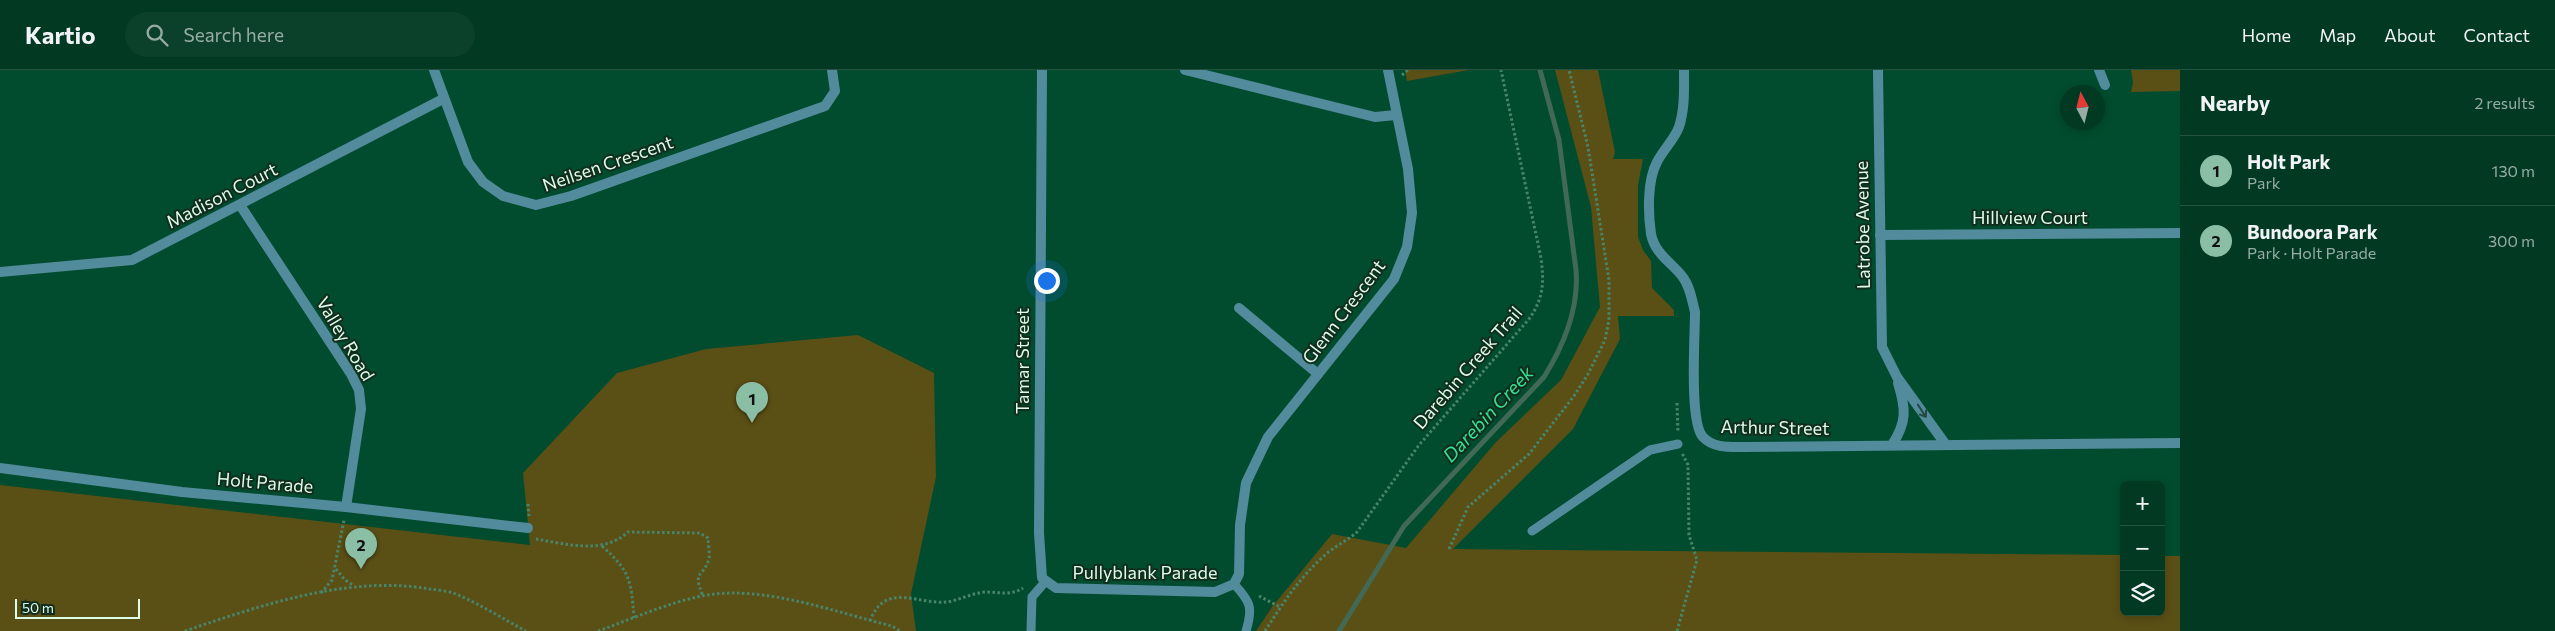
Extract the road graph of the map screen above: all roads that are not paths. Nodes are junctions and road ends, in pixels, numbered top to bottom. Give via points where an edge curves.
1 (434, 70) edge
2 (832, 70) edge
3 (1042, 70) edge
4 (1185, 70) edge
5 (1388, 70) edge
6 (1684, 70) edge
7 (1878, 70) edge
8 (2099, 70) edge
9 (2104, 85) dead end
10 (443, 99) junction
11 (1396, 115) junction
12 (240, 205) junction
13 (2180, 233) edge
14 (1880, 236) junction
15 (0, 272) edge
16 (1239, 308) dead end
17 (1318, 374) junction
18 (1897, 377) junction
19 (2180, 443) edge
20 (1678, 444) road end
21 (1892, 445) junction
22 (1946, 445) junction
23 (0, 468) edge
24 (346, 507) junction
25 (529, 524) road end
26 (1240, 525) joint
27 (1532, 531) dead end
28 (1045, 582) junction
29 (1234, 584) junction
30 (1031, 631) edge
31 (1246, 631) edge

1 - 10 street, Neilsen Crescent
2 - 10 street, Neilsen Crescent via 834,91 825,106 570,196 536,205 504,196 483,182 468,162
3 - 28 street, Tamar Street via 1039,533 1040,563
4 - 11 street via 1375,118
5 - 11 street, Glenn Crescent
6 - 21 street, Arthur Street via 1682,118 1656,162 1651,180 1650,223 1653,242 1683,277 1692,297 1695,414 1699,432 1703,438 1723,446
7 - 14 street, Latrobe Avenue
8 - 9 street
10 - 12 street, Madison Court
11 - 17 street, Glenn Crescent via 1408,169 1412,213 1407,247 1394,279
12 - 15 street, Madison Court via 132,260
12 - 24 street, Valley Road via 359,390 361,409
13 - 14 street, Hillview Court
14 - 18 street, Latrobe Avenue via 1881,336 1885,356
16 - 17 street
17 - 26 street, Glenn Crescent via 1268,436 1246,483
18 - 21 street, Latrobe Avenue via 1904,412 1901,431
18 -> 22 street, Latrobe Avenue
19 - 22 street, Arthur Street
20 - 27 lane via 1650,450
21 - 22 street, Arthur Street
23 - 24 street, Holt Parade via 182,492
24 - 25 street, Holt Parade
26 - 29 street, Pullyblank Parade via 1239,574
28 - 29 street, Pullyblank Parade via 1056,588 1215,592
28 - 30 lane via 1032,597
29 - 31 lane via 1247,598 1251,614

